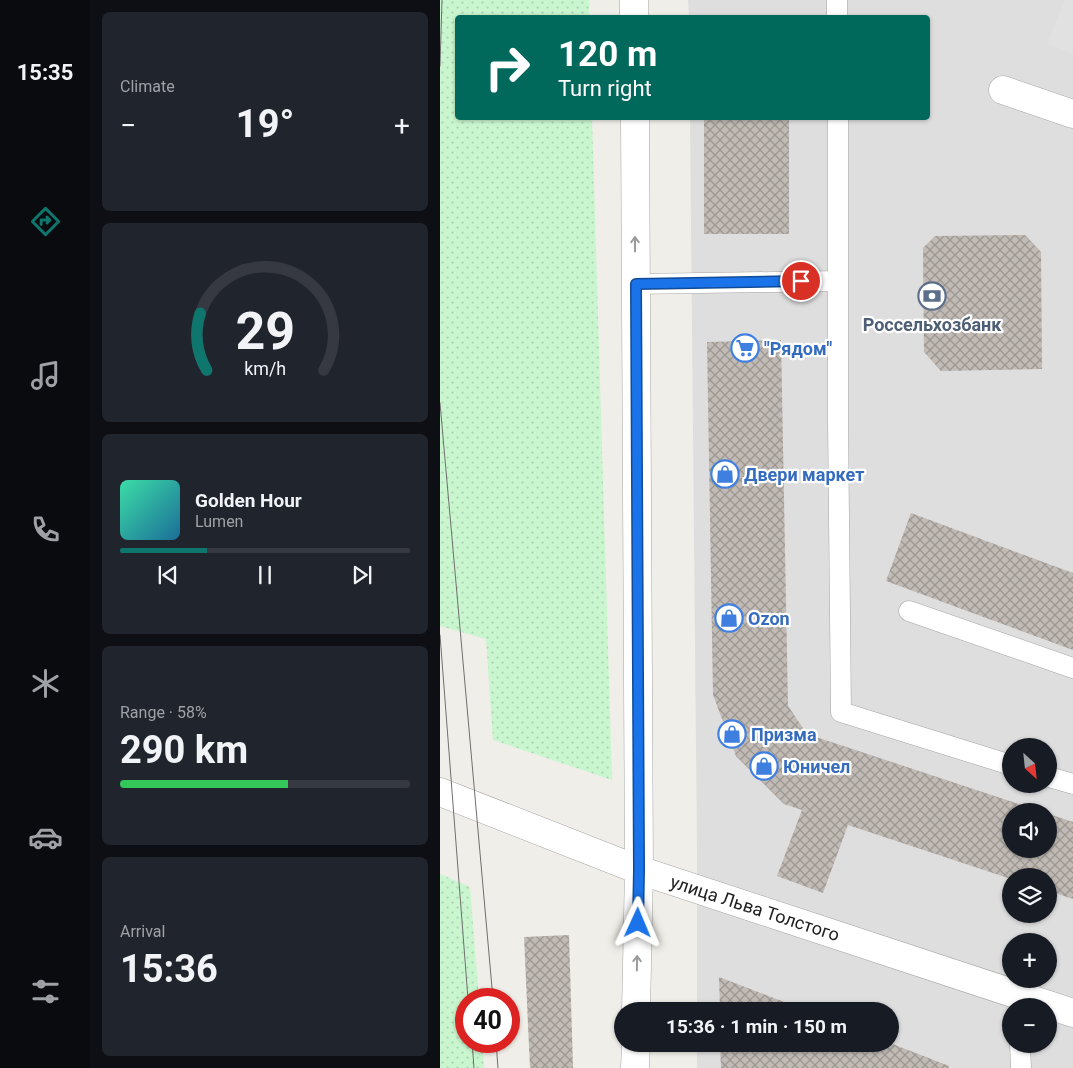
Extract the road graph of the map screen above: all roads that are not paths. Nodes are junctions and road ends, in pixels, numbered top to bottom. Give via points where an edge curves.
1 (634, 0) edge
2 (837, 0) edge
3 (634, 15) edge
4 (837, 15) edge
5 (1003, 90) dead end
6 (1073, 114) edge
7 (635, 120) edge
8 (838, 120) edge
9 (838, 281) junction
10 (636, 284) junction
11 (909, 611) dead end
12 (1073, 668) edge
13 (1002, 762) edge
14 (1058, 780) edge
15 (1073, 784) edge
16 (440, 792) edge
17 (639, 870) junction
18 (1010, 998) edge
19 (636, 1002) edge
20 (1057, 1009) edge
21 (1073, 1013) edge
22 (636, 1052) edge
23 (1020, 1053) edge
24 (635, 1068) edge
25 (1021, 1068) edge

1 - 3 street
2 - 4 lane
5 - 6 street
10 -> 7 street
8 - 9 lane
9 - 10 lane
9 - 13 lane via 841,712
10 - 17 street
11 - 12 lane
14 - 15 lane
16 - 17 street, улица Льва Толстого
17 - 18 street, улица Льва Толстого
19 -> 17 street
20 - 21 street, улица Льва Толстого
22 - 24 street
23 - 25 lane

